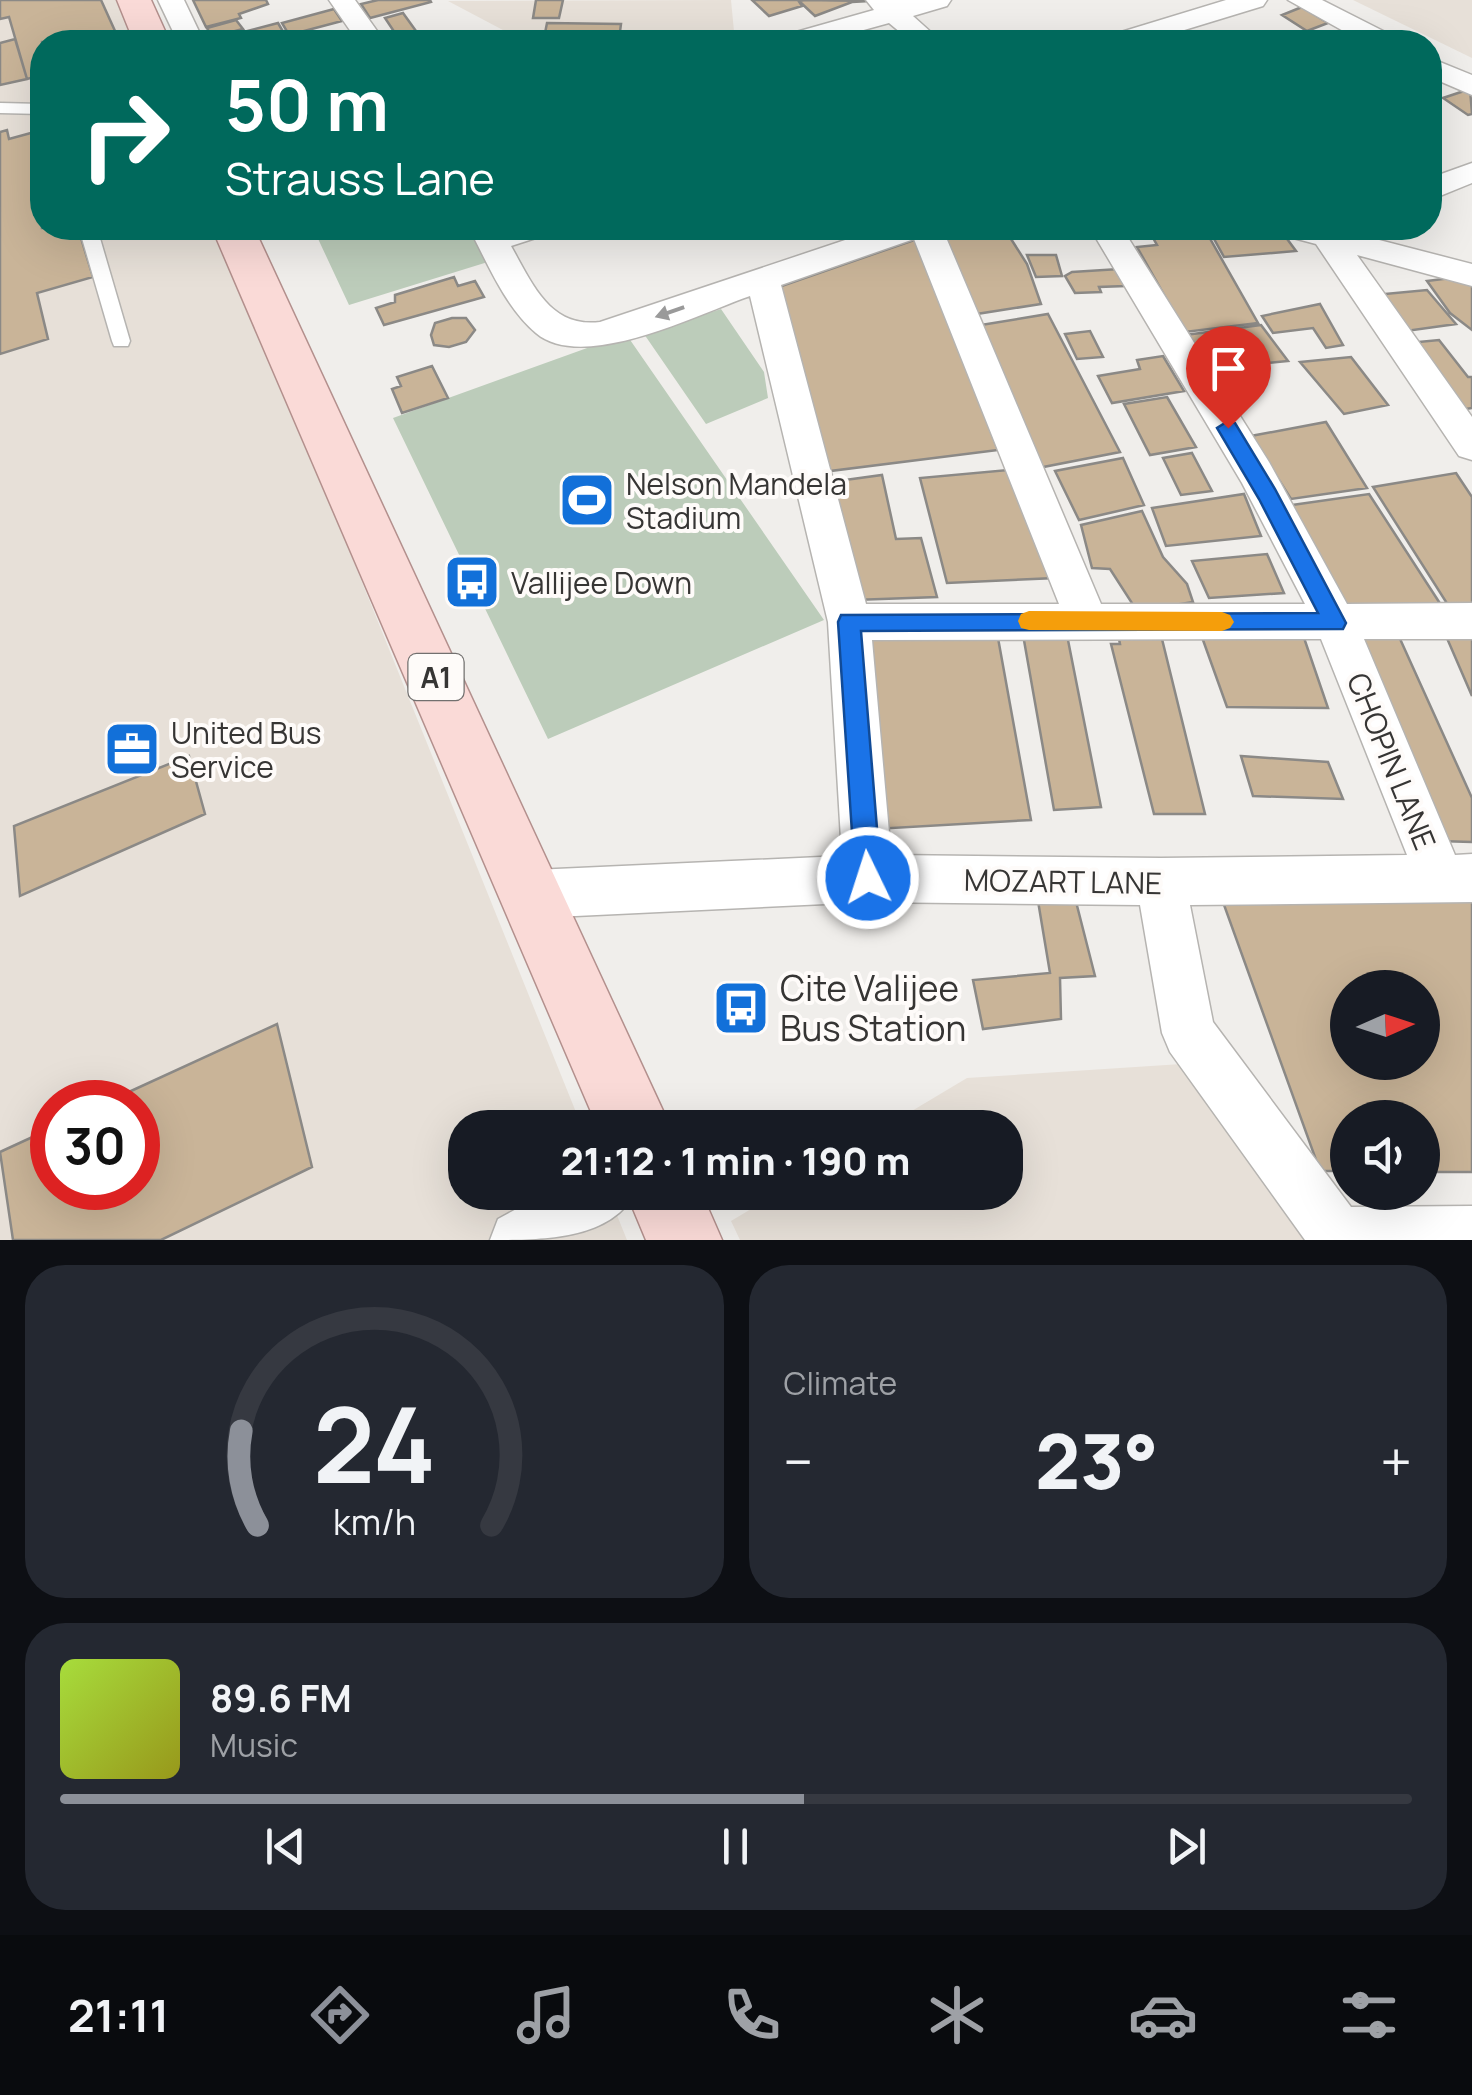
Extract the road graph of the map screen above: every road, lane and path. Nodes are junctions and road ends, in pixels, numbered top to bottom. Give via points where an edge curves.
1 (134, 0) edge
2 (171, 0) edge
3 (342, 0) edge
4 (938, 0) edge
5 (1254, 0) edge
6 (1301, 0) edge
7 (886, 6) edge
8 (147, 30) edge
9 (185, 30) edge
10 (363, 30) edge
11 (823, 30) edge
12 (914, 30) edge
13 (1157, 30) edge
14 (1360, 30) edge
15 (1442, 72) edge
16 (1472, 86) edge
17 (0, 108) edge
18 (30, 109) edge
19 (1472, 172) edge
20 (1442, 185) edge
21 (91, 240) edge
22 (239, 240) edge
23 (493, 240) edge
24 (878, 240) edge
25 (931, 240) edge
26 (1113, 240) edge
27 (1328, 240) edge
28 (1355, 240) edge
29 (1472, 275) edge
30 (763, 280) junction
31 (120, 341) dead end
32 (1472, 446) edge
33 (1087, 620) junction
34 (1472, 621) edge
35 (849, 622) junction
36 (1335, 623) junction
37 (868, 878) junction
38 (1456, 878) edge
39 (1162, 882) junction
40 (534, 894) junction
41 (627, 1110) edge
42 (574, 1210) edge
43 (671, 1210) edge
44 (1472, 1235) edge
45 (1339, 1238) edge
46 (519, 1240) edge
47 (684, 1240) edge

1 - 8 main road
2 - 9 street
3 - 10 street
4 - 7 street
5 - 13 street
6 - 14 street
7 - 11 street
7 - 12 street
15 - 16 street
17 - 18 lane
19 - 20 street
21 - 31 lane
22 - 40 main road, A1
30 -> 23 street via 580,336 555,330 535,309
24 - 30 street
25 - 33 street
26 - 36 street, CHOPIN LANE via 1268,495
27 - 32 street
28 - 29 street
30 - 35 street
33 - 35 street
33 - 36 street
34 - 36 street
35 - 37 street
36 - 38 street, CHOPIN LANE via 1401,776
37 - 39 street, MOZART LANE
37 - 40 street, MOZART LANE
38 - 39 street, MOZART LANE
39 - 45 street via 1189,1033
40 - 41 main road, A1
42 - 46 street
43 - 47 main road
44 - 45 street

